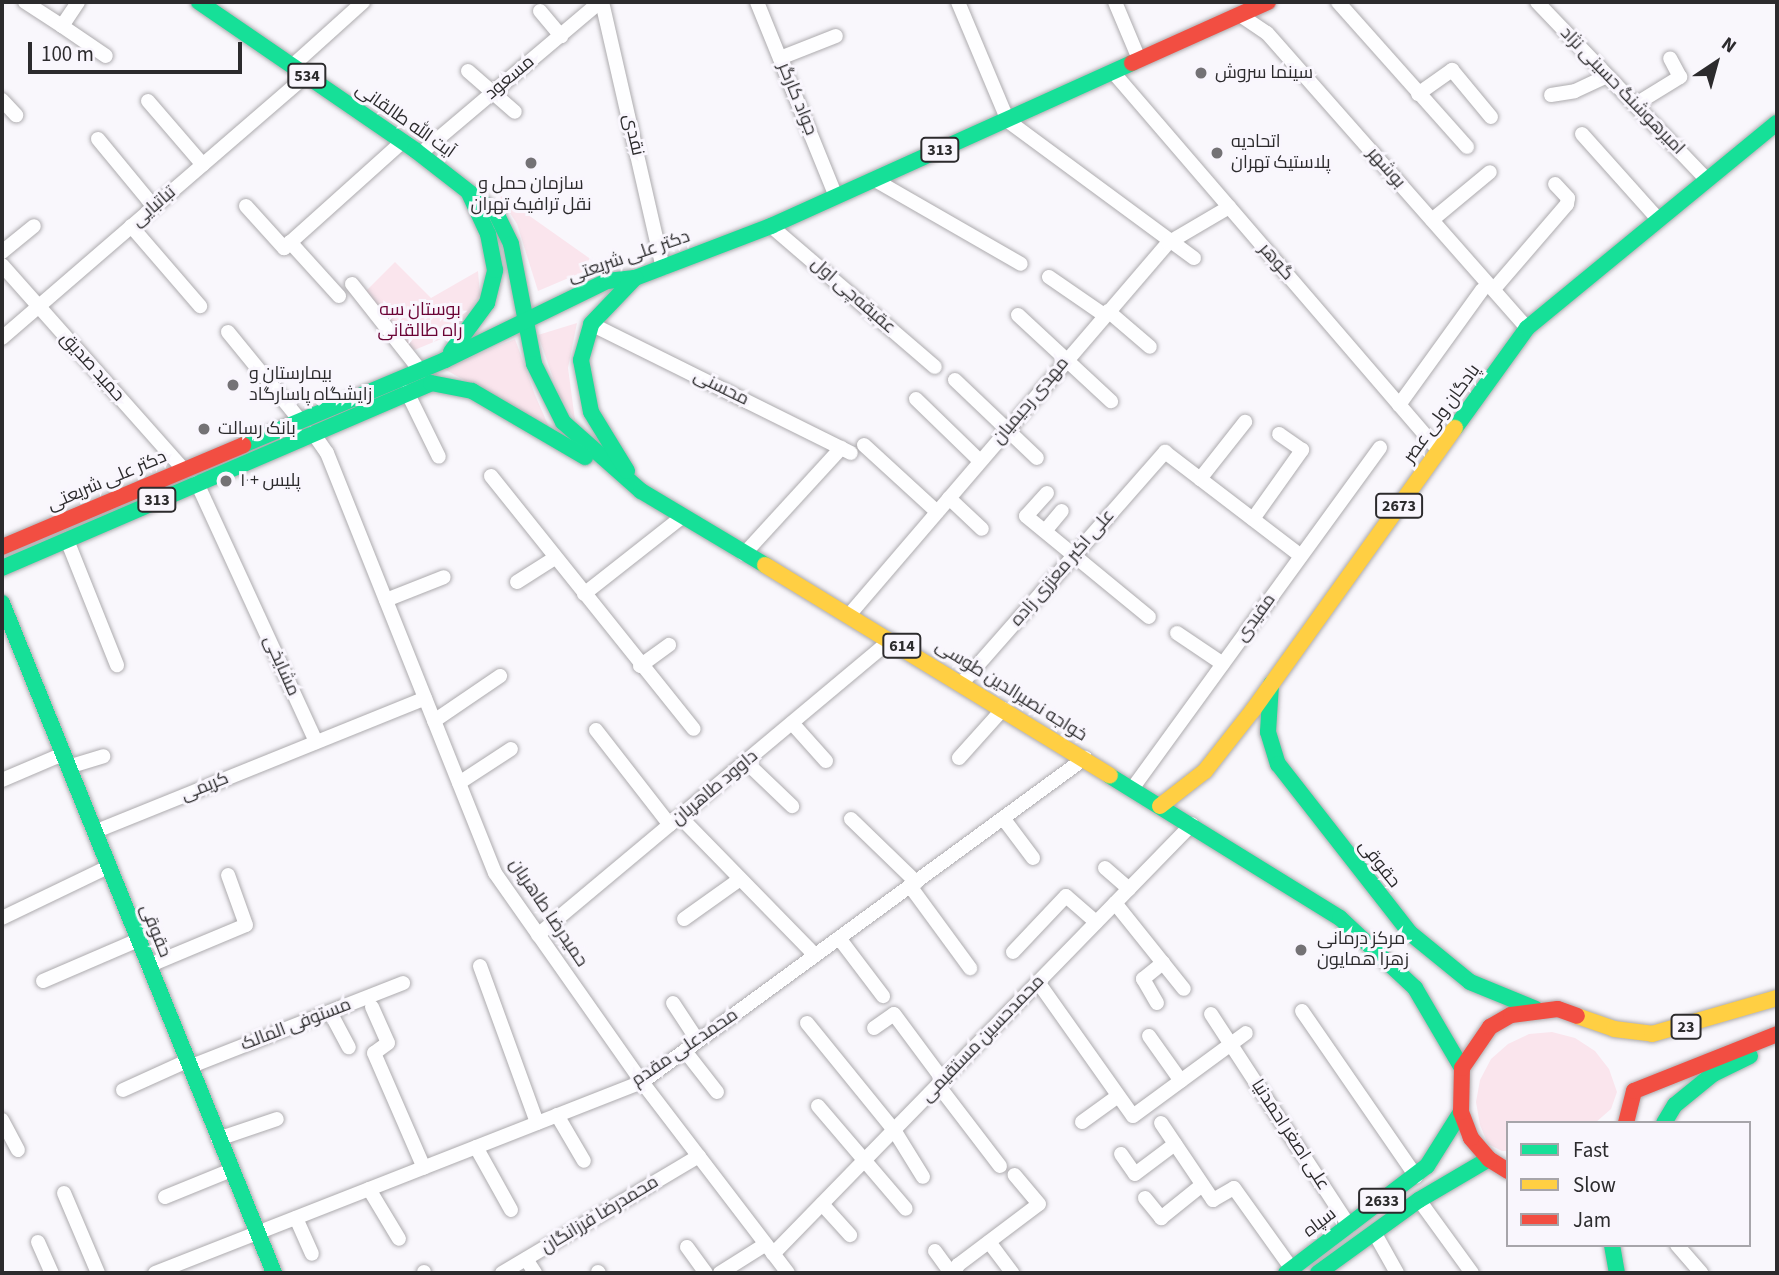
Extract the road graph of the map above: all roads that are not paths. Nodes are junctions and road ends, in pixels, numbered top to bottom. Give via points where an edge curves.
1 (26, 2) edge
2 (78, 2) edge
3 (199, 2) edge
4 (363, 2) edge
5 (601, 2) edge
6 (757, 2) edge
7 (958, 2) edge
8 (1115, 2) edge
9 (1268, 2) edge
10 (1338, 2) edge
11 (1537, 2) edge
12 (540, 11) dead end
13 (1240, 15) junction
14 (62, 26) junction
15 (561, 36) junction
16 (835, 36) dead end
17 (106, 56) dead end
18 (780, 58) junction
19 (1670, 58) dead end
20 (1139, 59) junction
21 (292, 66) junction
22 (468, 71) dead end
23 (1113, 72) junction
24 (306, 76) junction
25 (1607, 76) junction
26 (493, 92) junction
27 (1418, 94) junction
28 (1551, 94) dead end
29 (2, 100) edge
30 (148, 101) dead end
31 (1636, 104) junction
32 (516, 112) dead end
33 (16, 115) dead end
34 (1491, 117) dead end
35 (1008, 121) junction
36 (1777, 123) edge
37 (1582, 134) dead end
38 (98, 139) dead end
39 (402, 142) junction
40 (1467, 147) dead end
41 (420, 154) junction
42 (203, 165) junction
43 (1490, 172) dead end
44 (875, 180) junction
45 (1707, 180) junction
46 (1555, 184) dead end
47 (466, 187) junction
48 (836, 197) junction
49 (246, 206) dead end
50 (154, 207) junction
51 (1229, 207) junction
52 (1432, 219) junction
53 (1659, 220) junction
54 (34, 226) dead end
55 (131, 226) junction
56 (771, 226) junction
57 (290, 242) junction
58 (1168, 243) junction
59 (2, 252) edge
60 (1194, 258) dead end
61 (1021, 264) dead end
62 (2, 265) edge
63 (663, 268) junction
64 (1049, 277) dead end
65 (635, 278) junction
66 (352, 284) dead end
67 (1487, 287) junction
68 (339, 296) dead end
69 (38, 306) junction
70 (200, 306) dead end
71 (1106, 313) junction
72 (1018, 315) dead end
73 (523, 317) junction
74 (591, 324) junction
75 (1527, 328) junction
76 (228, 332) dead end
77 (2, 338) edge
78 (1150, 347) dead end
79 (445, 360) junction
80 (1065, 361) junction
81 (935, 367) dead end
82 (419, 370) junction
83 (955, 380) dead end
84 (407, 392) junction
85 (916, 399) dead end
86 (1111, 401) dead end
87 (1399, 405) junction
88 (299, 419) junction
89 (1245, 422) dead end
90 (1007, 429) junction
91 (313, 433) junction
92 (1279, 434) dead end
93 (1380, 448) dead end
94 (852, 449) junction
95 (1439, 451) junction
96 (439, 457) dead end
97 (1037, 458) dead end
98 (980, 461) junction
99 (183, 469) junction
100 (491, 477) dead end
101 (1199, 478) junction
102 (197, 483) junction
103 (641, 491) junction
104 (1047, 493) dead end
105 (949, 498) junction
106 (1062, 511) dead end
107 (937, 512) junction
108 (682, 517) junction
109 (1253, 519) junction
110 (982, 529) dead end
111 (1045, 531) junction
112 (67, 540) junction
113 (2, 548) edge
114 (744, 554) junction
115 (1075, 554) junction
116 (1301, 556) junction
117 (555, 558) junction
118 (2, 568) edge
119 (444, 577) dead end
120 (517, 582) dead end
121 (584, 594) junction
122 (386, 600) junction
123 (2, 603) edge
124 (850, 614) junction
125 (1149, 617) dead end
126 (1177, 633) dead end
127 (891, 640) junction
128 (669, 645) dead end
129 (1223, 664) junction
130 (117, 665) dead end
131 (640, 666) junction
132 (500, 676) dead end
133 (962, 683) junction
134 (1271, 684) junction
135 (425, 698) junction
136 (1003, 709) junction
137 (434, 721) junction
138 (792, 723) junction
139 (694, 729) dead end
140 (596, 730) dead end
141 (316, 742) junction
142 (511, 749) dead end
143 (103, 756) dead end
144 (959, 758) dead end
145 (1085, 758) junction
146 (65, 760) junction
147 (826, 761) dead end
148 (746, 762) junction
149 (2, 780) edge
150 (459, 783) junction
151 (1132, 789) junction
152 (792, 806) dead end
153 (1160, 806) junction
154 (1003, 818) junction
155 (851, 819) dead end
156 (1192, 824) junction
157 (670, 825) junction
158 (688, 825) dead end
159 (94, 832) junction
160 (1033, 858) dead end
161 (108, 867) junction
162 (1105, 868) dead end
163 (228, 874) dead end
164 (740, 879) junction
165 (913, 884) junction
166 (1129, 889) junction
167 (1115, 903) junction
168 (2, 918) edge
169 (684, 919) dead end
170 (1096, 922) junction
171 (538, 935) junction
172 (839, 938) junction
173 (138, 940) junction
174 (1013, 952) dead end
175 (815, 955) junction
176 (1163, 963) junction
177 (148, 966) junction
178 (480, 966) dead end
179 (970, 968) dead end
180 (43, 981) dead end
181 (1038, 982) junction
182 (403, 983) dead end
183 (1184, 989) dead end
184 (883, 996) dead end
185 (1777, 998) edge
186 (673, 1003) dead end
187 (1157, 1003) dead end
188 (372, 1007) dead end
189 (1536, 1009) junction
190 (330, 1012) junction
191 (1302, 1012) dead end
192 (1211, 1014) dead end
193 (807, 1023) dead end
194 (874, 1028) dead end
195 (1246, 1033) dead end
196 (1777, 1034) edge
197 (1149, 1036) dead end
198 (698, 1041) junction
199 (1777, 1044) edge
200 (1231, 1045) junction
201 (349, 1047) dead end
202 (685, 1051) junction
203 (188, 1064) junction
204 (1462, 1068) junction
205 (1181, 1081) junction
206 (642, 1082) junction
207 (941, 1082) junction
208 (123, 1090) dead end
209 (717, 1092) dead end
210 (1118, 1096) junction
211 (818, 1106) dead end
212 (1461, 1112) junction
213 (558, 1115) junction
214 (277, 1119) dead end
215 (2, 1120) edge
216 (1626, 1121) edge
217 (1665, 1121) edge
218 (1082, 1122) dead end
219 (537, 1123) junction
220 (1161, 1123) dead end
221 (894, 1130) junction
222 (218, 1139) junction
223 (1175, 1144) junction
224 (476, 1147) junction
225 (18, 1150) dead end
226 (1121, 1154) dead end
227 (699, 1156) junction
228 (1489, 1160) junction
229 (584, 1161) dead end
230 (863, 1161) junction
231 (1000, 1166) dead end
232 (424, 1168) junction
233 (231, 1170) junction
234 (1506, 1170) edge
235 (1015, 1175) dead end
236 (1416, 1176) junction
237 (923, 1177) dead end
238 (1202, 1185) junction
239 (369, 1189) junction
240 (64, 1193) dead end
241 (165, 1197) dead end
242 (1145, 1198) dead end
243 (1419, 1200) junction
244 (822, 1204) junction
245 (906, 1209) dead end
246 (511, 1210) dead end
247 (296, 1218) junction
248 (1349, 1226) junction
249 (1374, 1232) junction
250 (256, 1234) junction
251 (850, 1236) dead end
252 (399, 1239) dead end
253 (38, 1242) dead end
254 (989, 1242) junction
255 (687, 1247) dead end
256 (1612, 1247) edge
257 (1679, 1247) edge
258 (770, 1249) junction
259 (935, 1251) dead end
260 (312, 1254) dead end
261 (526, 1259) junction
262 (185, 1268) edge
263 (1289, 1271) edge
264 (1324, 1271) edge
265 (52, 1273) edge
266 (98, 1273) edge
267 (155, 1273) edge
268 (274, 1273) edge
269 (502, 1273) edge
270 (535, 1273) edge
271 (706, 1273) edge
272 (720, 1273) edge
273 (788, 1273) edge
274 (952, 1273) edge
275 (1012, 1273) edge
276 (1397, 1273) edge
277 (1472, 1273) edge
278 (1617, 1273) edge
279 (1701, 1273) edge

1 - 14 street
2 - 14 street
3 - 21 main road, آیت الله طالقانی / 534
4 - 21 street
5 - 15 street, مسعود
5 - 63 street, نقدی
6 - 18 street, جواد کارگر
7 - 35 street
8 - 20 street
9 - 13 main road, دکتر علی شریعتی / 313
10 - 27 street
11 - 25 street, امیرهوشنگ حسینی نژاد
12 - 15 street
13 - 20 main road, دکتر علی شریعتی / 313
13 - 52 street, بوشهر via 1267,33
14 - 17 street
15 - 26 street, مسعود
16 - 18 street
18 - 48 street, جواد کارگر
19 - 31 street via 1680,77
20 - 23 main road, دکتر علی شریعتی / 313
21 - 24 main road, آیت الله طالقانی / 534
22 - 26 street
23 - 35 main road, دکتر علی شریعتی / 313
23 - 51 street, گوهر
24 - 39 main road, آیت الله طالقانی / 534
24 - 42 street, تباتبایی
25 - 28 street via 1575,90
25 - 31 street, امیرهوشنگ حسینی نژاد
26 - 32 street
26 - 41 street, مسعود
27 - 34 street via 1452,70
27 - 40 street
29 - 33 street
30 - 42 street
31 - 45 street, امیرهوشنگ حسینی نژاد
35 - 44 main road, دکتر علی شریعتی / 313
35 - 58 street
36 - 45 main road, پادگان ولی عصر / 2673
37 - 53 street
38 - 50 street
39 - 41 main road, آیت الله طالقانی / 534
39 - 57 street
41 - 47 main road, آیت الله طالقانی / 534
42 - 50 street, تباتبایی
43 - 52 street
44 - 48 main road, دکتر علی شریعتی / 313
44 - 61 street
45 - 53 main road, پادگان ولی عصر / 2673
46 - 67 street via 1568,198 1567,204
47 - 73 main road, آیت الله طالقانی / 534 via 496,213 508,234
47 - 79 main road via 494,256 493,287 478,319
48 - 56 main road, دکتر علی شریعتی / 313
49 - 57 street via 284,248
50 - 55 street, تباتبایی
51 - 58 street, مهدی رحیمیان
51 - 87 street, گوهر
52 - 67 street, بوشهر
53 - 75 main road, پادگان ولی عصر / 2673
54 - 59 street
55 - 69 street, تباتبایی
55 - 70 street
56 - 63 main road, دکتر علی شریعتی / 313
56 - 81 street, عقیقه‌چی اول
57 - 68 street
58 - 60 street
58 - 71 street, مهدی رحیمیان
62 - 69 street, حمید صدیق
63 - 65 main road, دکتر علی شریعتی / 313
64 - 71 street
65 - 73 main road, دکتر علی شریعتی / 313 via 607,281
65 - 74 main road
66 - 82 street
67 - 75 street, بوشهر
67 - 87 street
69 - 77 street, تباتبایی
69 - 99 street, حمید صدیق
71 - 78 street
71 - 80 street, مهدی رحیمیان
72 - 80 street
73 - 79 main road, دکتر علی شریعتی / 313
73 - 103 main road, خواجه نصیرالدین طوسی / 614 via 534,365 563,422
74 - 94 street, محسنی
74 - 103 main road via 581,360 586,398 599,430
75 - 95 main road, پادگان ولی عصر / 2673
76 - 88 street
79 - 82 main road, دکتر علی شریعتی / 313
80 - 86 street
80 - 90 street, مهدی رحیمیان
82 - 88 main road, دکتر علی شریعتی / 313
83 - 90 street
84 - 91 main road, دکتر علی شریعتی / 313
84 - 96 street
84 - 103 main road, دکتر علی شریعتی / 313 via 431,383 458,384
85 - 98 street
87 - 95 street, گوهر
88 - 91 main road, حمیدرضا طاهریان
88 - 99 main road, دکتر علی شریعتی / 313
89 - 101 street
90 - 97 street
90 - 98 street, مهدی رحیمیان
91 - 102 main road, دکتر علی شریعتی / 313
91 - 122 street, حمیدرضا طاهریان via 327,453
92 - 109 street via 1302,450
93 - 116 street, مفیدی
94 - 107 street, محسنی
94 - 114 street
95 - 134 main road, پادگان ولی عصر / 2673
98 - 105 street, مهدی رحیمیان
99 - 113 main road, دکتر علی شریعتی / 313
100 - 117 street
101 - 109 street
101 - 115 street, علی اکبر معززی زاده via 1165,452
102 - 112 main road, دکتر علی شریعتی / 313
102 - 141 street, مشایخی
103 - 108 main road, خواجه نصیرالدین طوسی / 614
104 - 111 street via 1026,516
105 - 107 street, مهدی رحیمیان
105 - 110 street
106 - 111 street
107 - 124 street, مهدی رحیمیان
108 - 114 main road, خواجه نصیرالدین طوسی / 614
108 - 121 street
109 - 116 street
111 - 115 street
112 - 118 main road, دکتر علی شریعتی / 313
112 - 130 street
114 - 124 main road, خواجه نصیرالدین طوسی / 614
115 - 125 street
115 - 133 street, علی اکبر معززی زاده
116 - 129 street, مفیدی
117 - 120 street
117 - 121 street
119 - 122 street
121 - 131 street
122 - 135 street, حمیدرضا طاهریان
123 - 146 main road, حقوقی
124 - 127 main road, خواجه نصیرالدین طوسی / 614
126 - 129 street
127 - 133 main road, خواجه نصیرالدین طوسی / 614
127 - 138 street, داوود طاهریان
128 - 131 street
129 - 151 street, مفیدی
131 - 139 street
132 - 137 street
133 - 136 main road, خواجه نصیرالدین طوسی / 614
134 - 153 main road, پادگان ولی عصر / 2673 via 1205,771
134 - 189 main road, حقوقی via 1268,732 1278,764 1410,933 1470,982
135 - 137 street, حمیدرضا طاهریان
135 - 141 street
136 - 144 street
136 - 145 main road, خواجه نصیرالدین طوسی / 614
137 - 150 street, حمیدرضا طاهریان
138 - 147 street
138 - 148 street, داوود طاهریان
140 - 157 street
141 - 159 street, کریمی
142 - 150 street
143 - 146 street
145 - 151 main road, خواجه نصیرالدین طوسی / 614
145 - 154 street, محمدعلی مقدم
146 - 149 street
146 - 159 main road, حقوقی
148 - 152 street
148 - 157 street, داوود طاهریان
150 - 171 street, حمیدرضا طاهریان via 495,873
151 - 153 main road, خواجه نصیرالدین طوسی / 614
153 - 156 main road, خواجه نصیرالدین طوسی / 614
154 - 160 street
154 - 165 street, محمدعلی مقدم
155 - 165 street
156 - 166 street, محمدحسین مستقیمی
156 - 204 main road, خواجه نصیرالدین طوسی / 614 via 1340,918 1415,988
157 - 171 street, داوود طاهریان
158 - 164 street
159 - 161 main road, حقوقی
161 - 168 street
161 - 173 main road, حقوقی
162 - 166 street
163 - 177 street via 246,925
164 - 169 street
164 - 175 street
165 - 172 street, محمدعلی مقدم
165 - 179 street
166 - 167 street, محمدحسین مستقیمی
167 - 170 street, محمدحسین مستقیمی
167 - 176 street
170 - 174 street via 1066,896
170 - 181 street, محمدحسین مستقیمی
171 - 206 street, حمیدرضا طاهریان
172 - 175 street, محمدعلی مقدم
172 - 184 street
173 - 177 main road, حقوقی
173 - 180 street
175 - 198 street, محمدعلی مقدم
176 - 183 street
176 - 187 street via 1143,979
177 - 203 main road, حقوقی
178 - 219 street
181 - 207 street, محمدحسین مستقیمی
181 - 210 street
182 - 190 street, مستوفی المالک
185 - 189 main road, 23 via 1652,1034 1579,1014
186 - 198 street
188 - 232 street via 388,1043 374,1053
189 - 204 main road via 1511,1015 1490,1027
190 - 201 street
190 - 203 street, مستوفی المالک
191 - 236 street
192 - 200 street, علی اصغر احمدنیا
193 - 221 street
194 - 207 street via 894,1014
195 - 200 street
196 - 216 main road, 23 via 1634,1091
197 - 205 street
198 - 202 street, محمدعلی مقدم
199 - 217 main road via 1713,1074 1675,1105
200 - 205 street
200 - 248 street, علی اصغر احمدنیا
202 - 206 street, محمدعلی مقدم
202 - 209 street
203 - 208 street, مستوفی المالک
203 - 222 main road, حقوقی
204 - 212 main road
205 - 210 street via 1133,1116
206 - 213 street, محمدعلی مقدم
206 - 227 street, حمیدرضا طاهریان
207 - 221 street, محمدحسین مستقیمی
207 - 231 street
210 - 218 street
211 - 230 street
212 - 228 main road via 1471,1138
212 - 236 main road, سپاه / 2633
213 - 219 street, محمدعلی مقدم
213 - 229 street
214 - 222 street
215 - 225 street
219 - 224 street, محمدعلی مقدم
220 - 223 street
221 - 230 street, محمدحسین مستقیمی
221 - 237 street
222 - 233 main road, حقوقی
223 - 226 street via 1135,1174
223 - 238 street
224 - 232 street, محمدعلی مقدم
224 - 246 street
227 - 258 street, حمیدرضا طاهریان
227 - 261 street, محمدرضا فرزانگان
228 - 234 main road
228 - 243 main road, 2633
230 - 244 street, محمدحسین مستقیمی
230 - 245 street
232 - 239 street, محمدعلی مقدم
233 - 241 street
233 - 250 main road, حقوقی
235 - 254 street via 1039,1204
236 - 248 main road, سپاه / 2633
238 - 242 street via 1161,1218
238 - 263 street via 1213,1200 1234,1188
239 - 247 street, محمدعلی مقدم
239 - 252 street
240 - 266 street
243 - 249 main road, 2633
243 - 277 street
244 - 251 street
244 - 258 street, محمدحسین مستقیمی
247 - 250 street, محمدعلی مقدم
247 - 260 street
248 - 263 main road, سپاه / 2633
249 - 264 main road, 2633
249 - 276 street
250 - 262 street, محمدعلی مقدم
250 - 268 main road, حقوقی
253 - 265 street
254 - 274 street
254 - 275 street
255 - 271 street
256 - 278 main road
257 - 279 street
258 - 272 street, محمدحسین مستقیمی
258 - 273 street, حمیدرضا طاهریان
259 - 274 street
261 - 269 street, محمدرضا فرزانگان
261 - 270 street
262 - 267 street, محمدعلی مقدم

